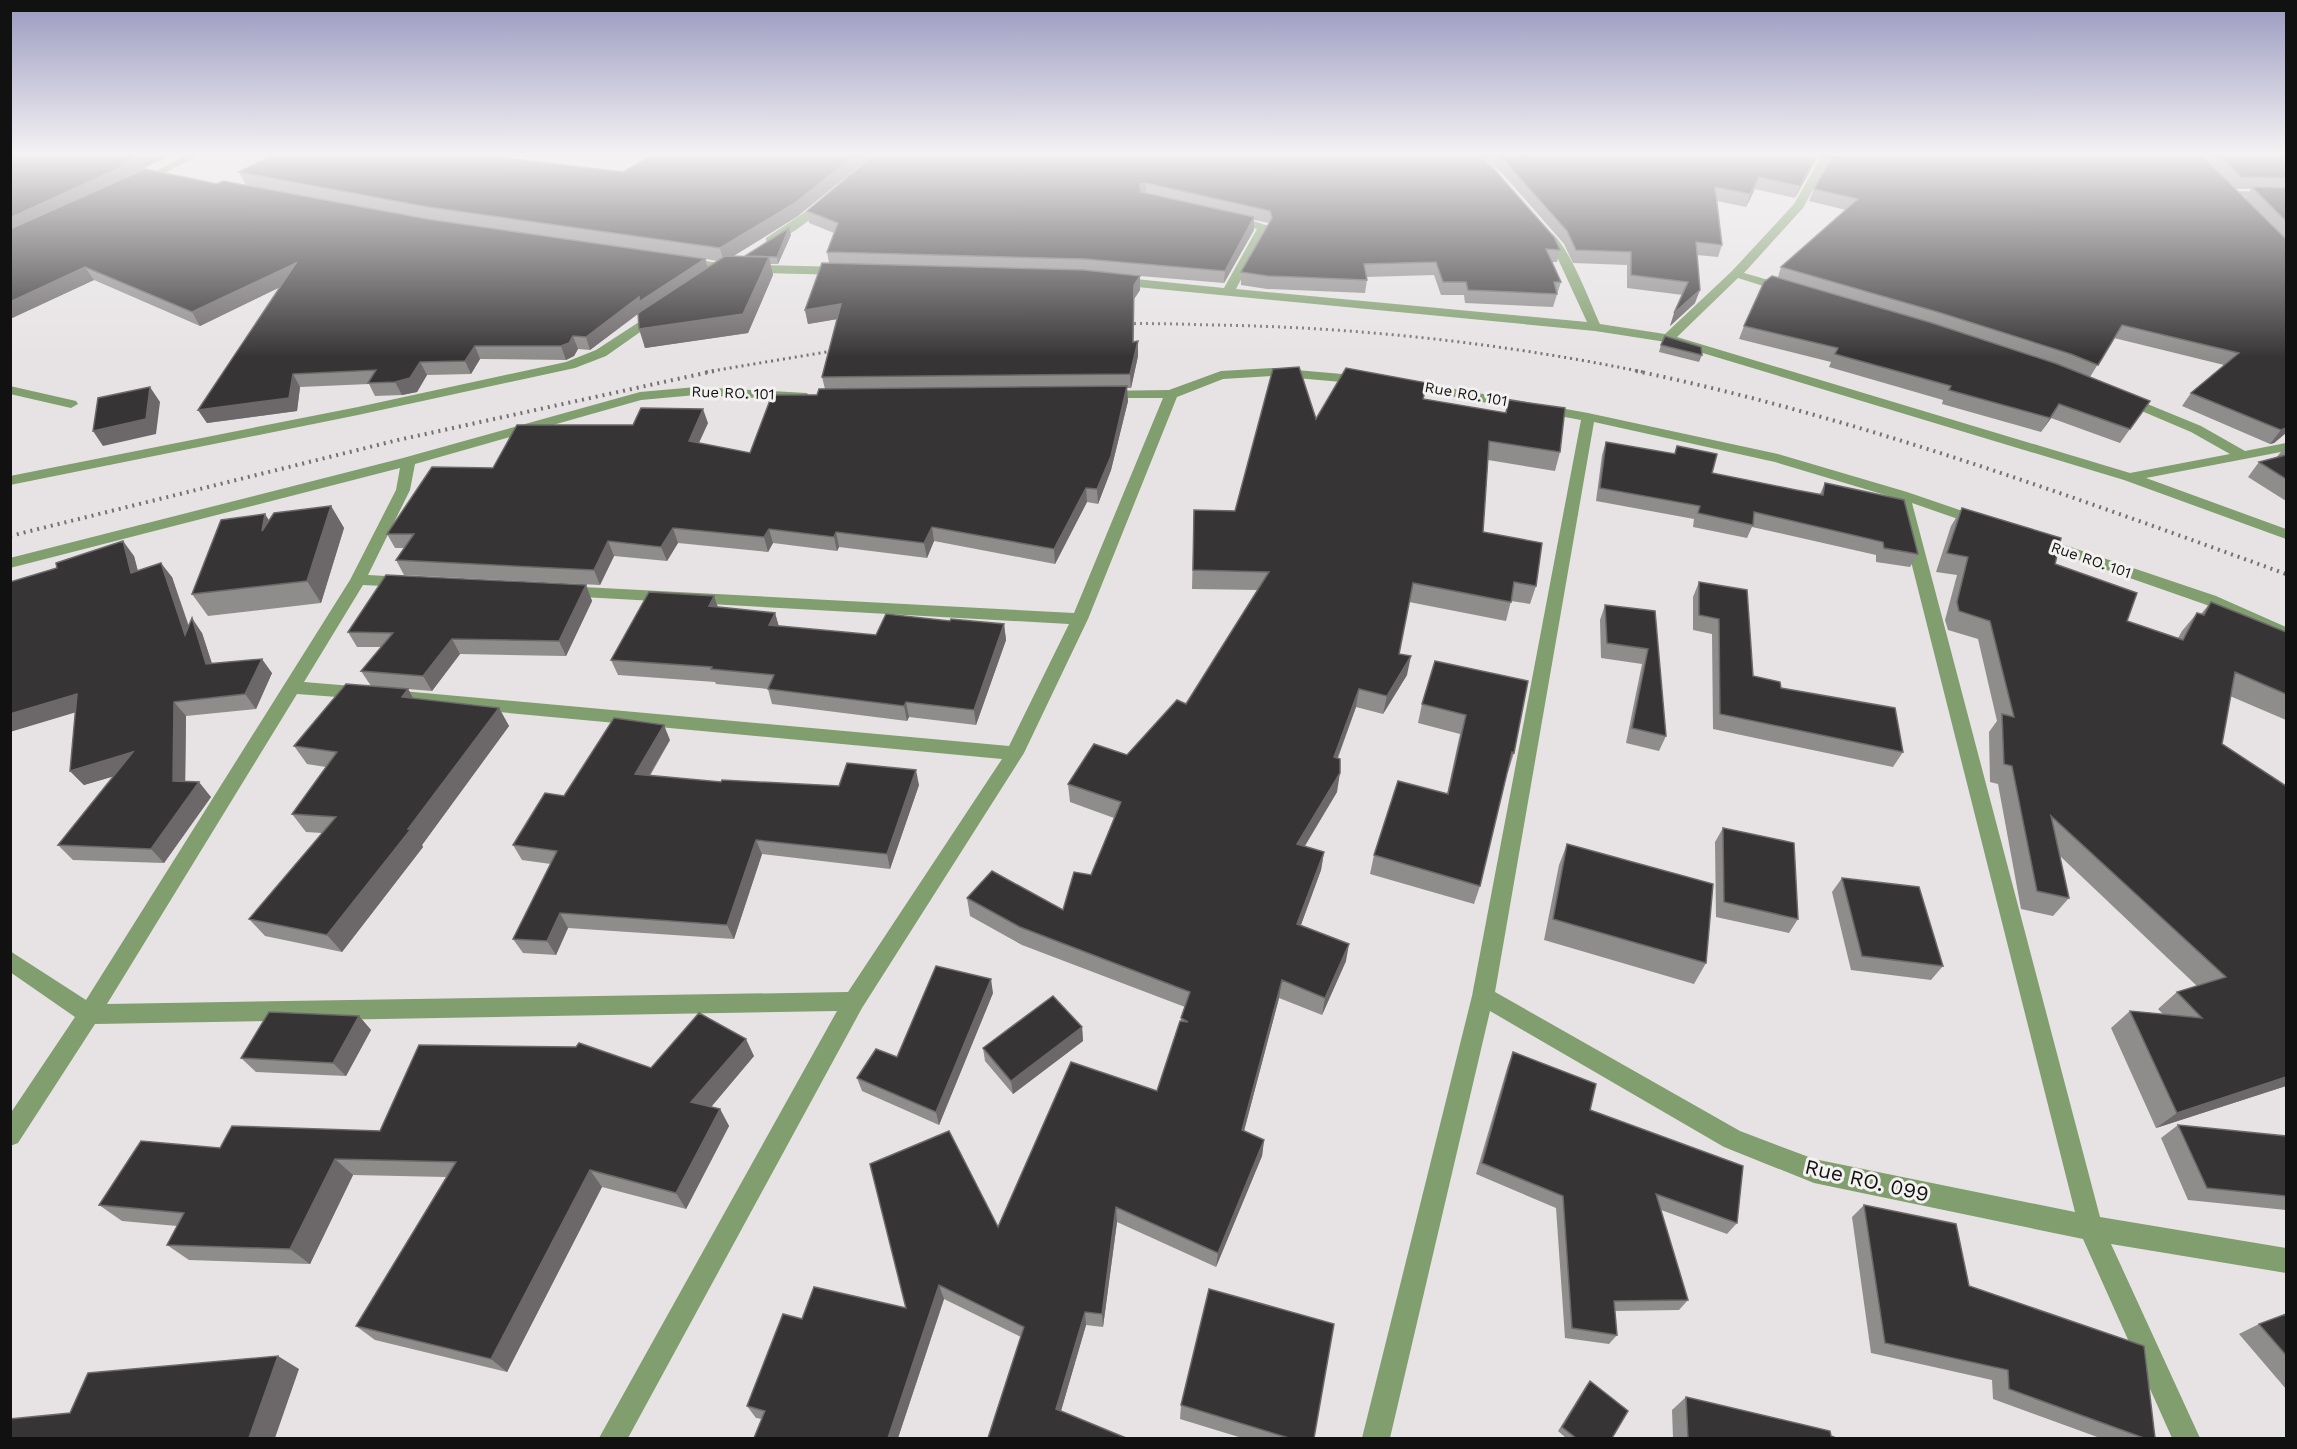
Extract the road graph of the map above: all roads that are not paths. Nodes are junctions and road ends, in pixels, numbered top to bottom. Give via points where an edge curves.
1 (799, 223) edge
2 (1249, 223) edge
3 (1537, 223) edge
4 (1784, 223) edge
5 (668, 259) edge
6 (726, 268) junction
7 (858, 272) edge
8 (1736, 274) junction
9 (1097, 279) edge
10 (707, 281) edge
11 (1228, 292) junction
12 (1804, 295) edge
13 (669, 307) edge
14 (1595, 327) junction
15 (1668, 338) junction
16 (10, 390) edge
17 (2110, 393) edge
18 (1088, 394) edge
19 (1172, 394) junction
20 (821, 397) edge
21 (71, 404) dead end
22 (1588, 417) junction
23 (2286, 447) edge
24 (2241, 454) junction
25 (408, 460) junction
26 (2129, 477) junction
27 (10, 482) edge
28 (1902, 495) junction
29 (1990, 525) edge
30 (2286, 534) edge
31 (2023, 536) edge
32 (10, 563) edge
33 (358, 580) junction
34 (417, 583) edge
35 (548, 590) edge
36 (1080, 619) junction
37 (2286, 633) edge
38 (291, 687) junction
39 (1016, 753) junction
40 (10, 960) edge
41 (1484, 996) junction
42 (854, 1000) junction
43 (89, 1014) junction
44 (10, 1136) edge
45 (2091, 1228) junction
46 (2286, 1260) edge
47 (613, 1438) edge
48 (1376, 1438) edge
49 (2186, 1438) edge

1 - 6 street
2 - 11 street via 1263,229
3 - 14 street via 1558,247
4 - 8 street
5 - 6 street
6 - 7 street
6 - 10 street
8 - 12 street
8 - 15 street
9 - 11 street
11 - 14 street
13 - 27 street via 601,352 570,364
14 - 15 street
15 - 26 street
16 - 21 street
17 - 24 street via 2196,429
18 - 19 street, Rue RO. 101
19 - 22 street, Rue RO. 101 via 1221,375 1273,372 1414,384
19 - 36 street
20 - 25 street, Rue RO. 101 via 696,391 640,396
22 - 28 street, Rue RO. 101 via 1778,458
22 - 41 street
23 - 24 street
24 - 26 street
25 - 32 street, Rue RO. 101
25 - 33 street via 403,490
26 - 30 street
28 - 29 street, Rue RO. 101
28 - 45 street
31 - 37 street, Rue RO. 101 via 2210,600
33 - 34 street
33 - 38 street
35 - 36 street
36 - 39 street
38 - 39 street
38 - 43 street
39 - 42 street
40 - 43 street
41 - 45 street, Rue RO. 099 via 1732,1138 1814,1171
41 - 48 street
42 - 43 street
42 - 47 street
43 - 44 street
45 - 46 street, Rue RO. 099
45 - 49 street

